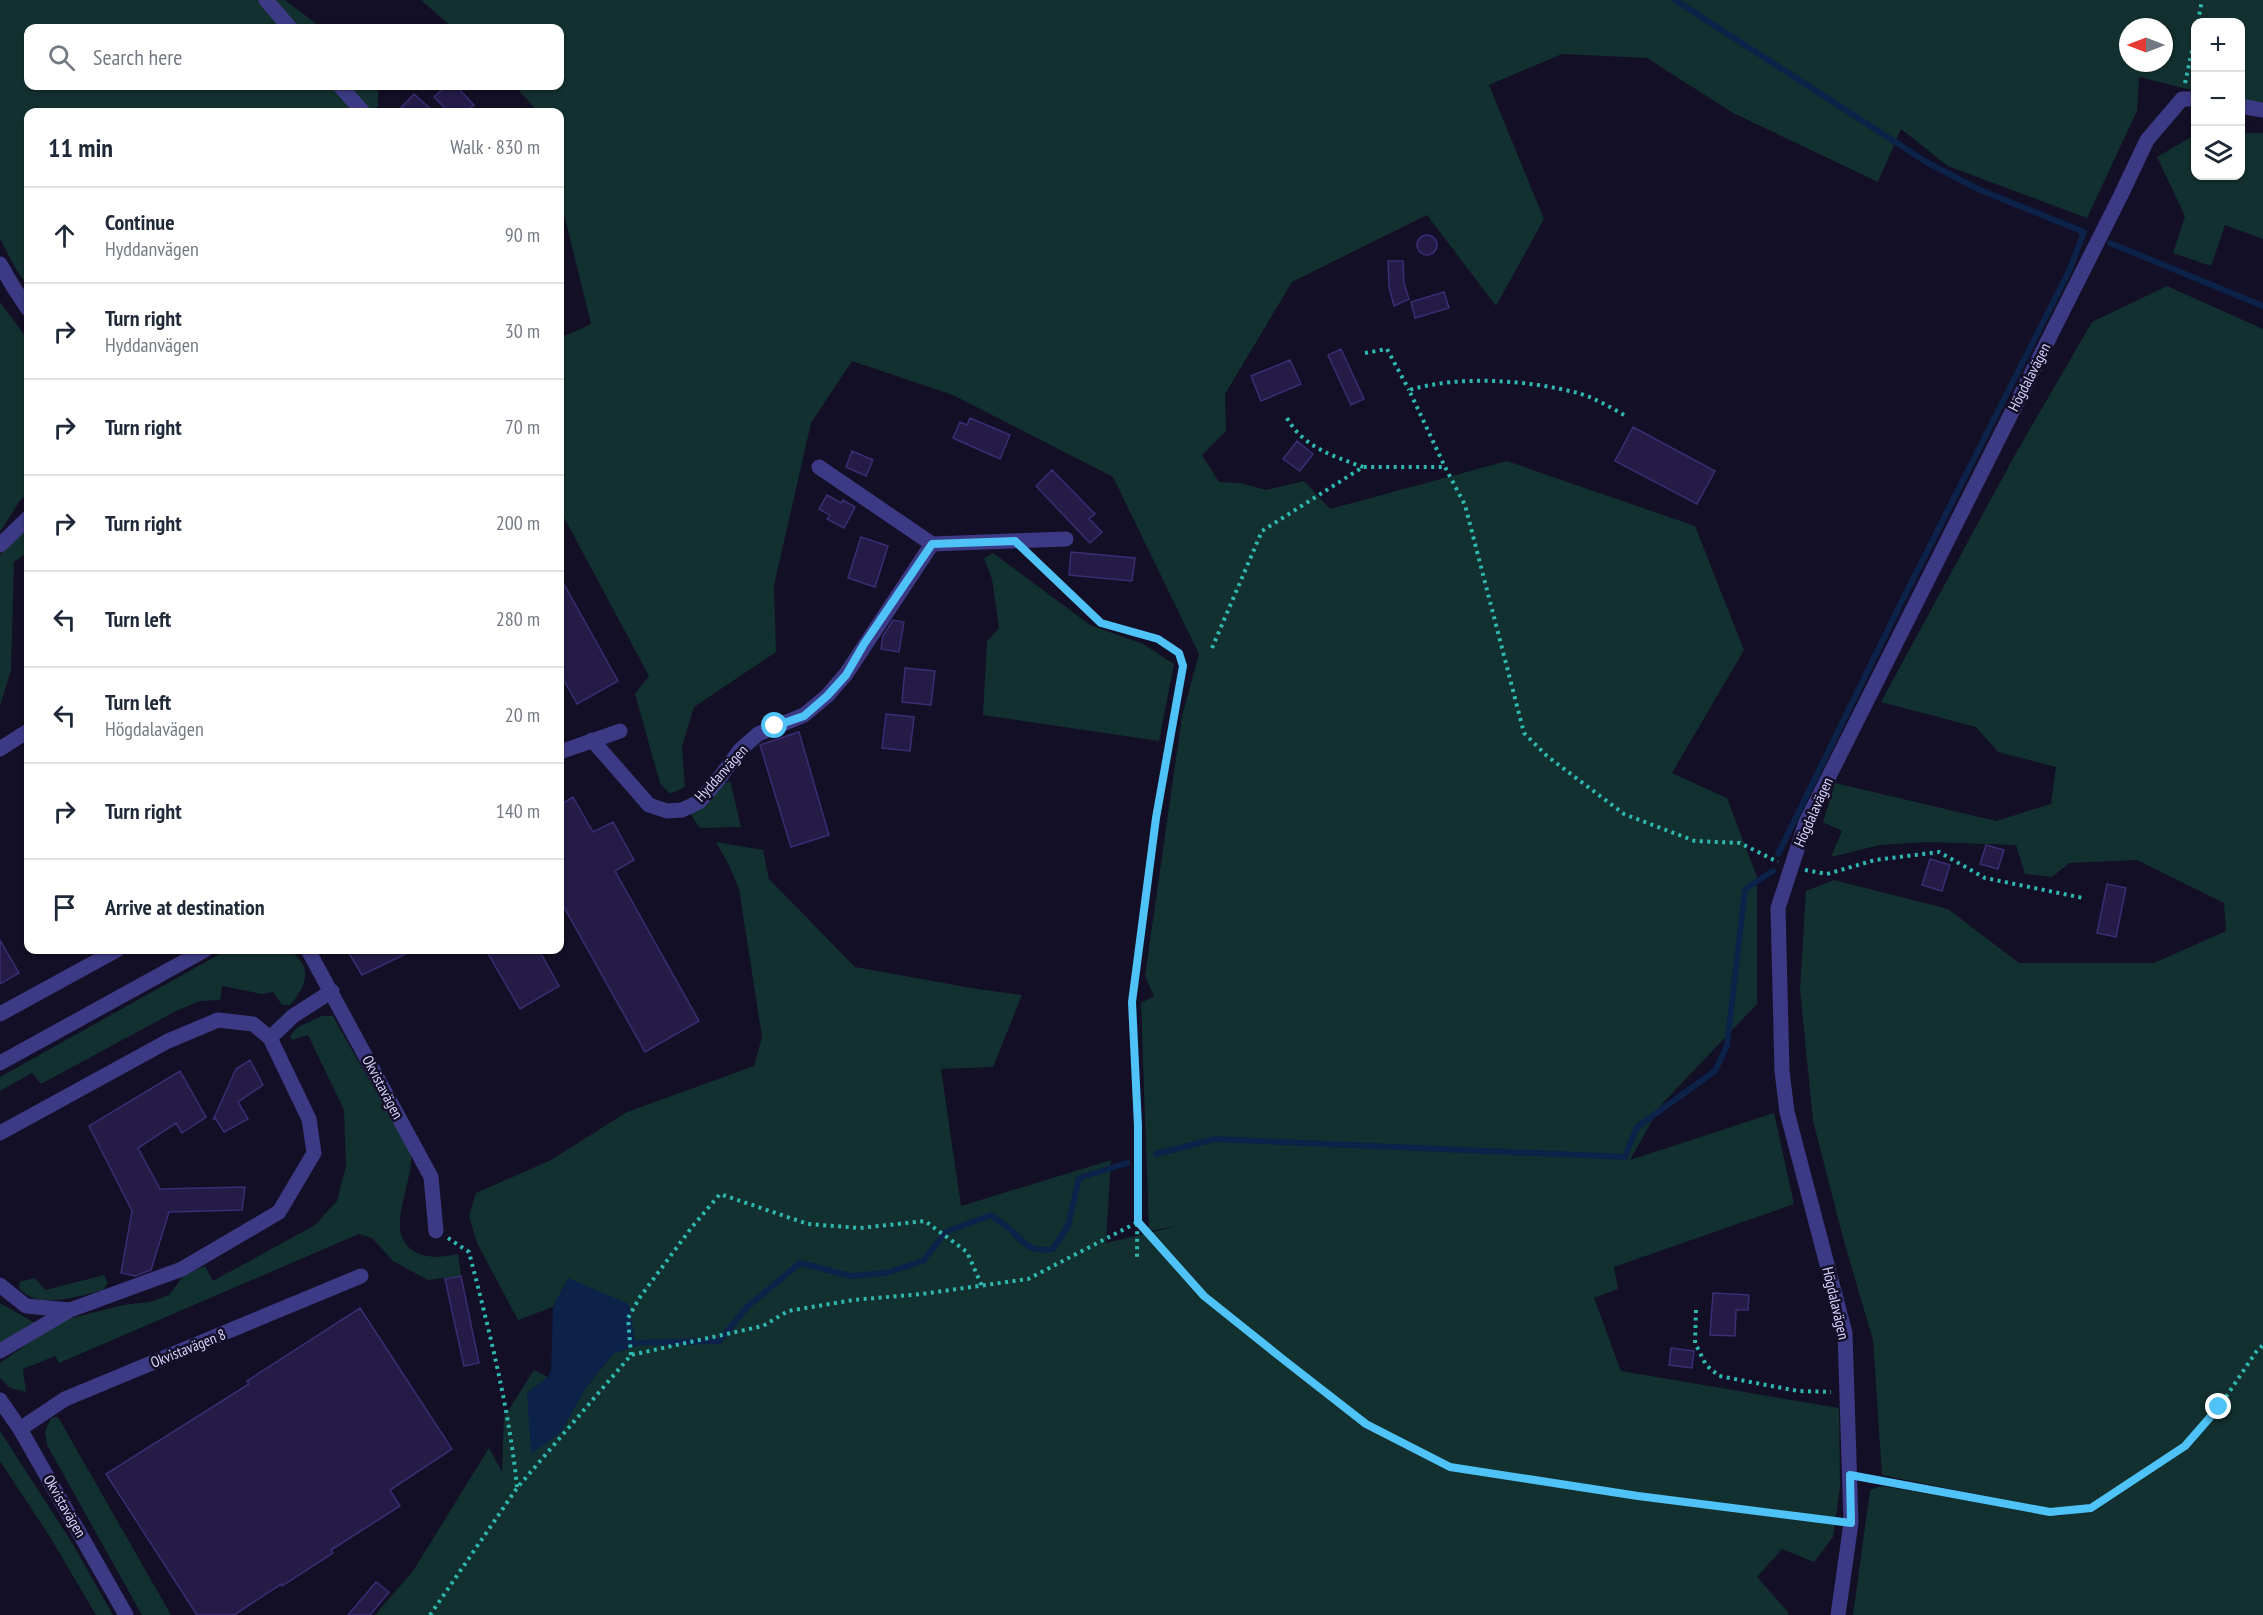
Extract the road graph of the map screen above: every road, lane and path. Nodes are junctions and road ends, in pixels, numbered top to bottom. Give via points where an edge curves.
1 (266, 0) edge
2 (2202, 0) edge
3 (2199, 18) edge
4 (287, 24) edge
5 (2192, 72) edge
6 (344, 90) edge
7 (2189, 99) edge
8 (2245, 106) edge
9 (359, 108) edge
10 (2263, 110) edge
11 (0, 264) edge
12 (24, 303) edge
13 (1365, 353) dead end
14 (1409, 390) junction
15 (1624, 415) dead end
16 (1287, 418) dead end
17 (819, 467) dead end
18 (1364, 467) junction
19 (1445, 467) junction
20 (24, 522) edge
21 (1066, 539) dead end
22 (1015, 541) junction
23 (932, 544) junction
24 (0, 545) edge
25 (1212, 648) dead end
26 (620, 731) dead end
27 (24, 734) edge
28 (592, 740) junction
29 (0, 749) edge
30 (564, 750) edge
31 (1792, 861) junction
32 (2084, 898) dead end
33 (110, 954) edge
34 (198, 954) edge
35 (310, 954) edge
36 (332, 992) junction
37 (0, 1014) edge
38 (270, 1038) junction
39 (0, 1063) edge
40 (0, 1133) edge
41 (1138, 1222) junction
42 (436, 1230) joint
43 (1137, 1259) dead end
44 (361, 1276) dead end
45 (0, 1285) edge
46 (982, 1286) junction
47 (70, 1310) junction
48 (1696, 1310) dead end
49 (2263, 1345) edge
50 (0, 1351) edge
51 (631, 1355) junction
52 (1847, 1395) junction
53 (0, 1400) edge
54 (20, 1429) junction
55 (1850, 1475) junction
56 (518, 1488) junction
57 (1851, 1523) junction
58 (126, 1615) edge
59 (430, 1615) edge
60 (1838, 1615) edge

1 - 4 street
2 - 3 path
5 - 7 path
6 - 9 street
7 - 31 street, Högdalavägen via 2147,140 1806,822
8 - 10 street
11 - 12 street
13 - 14 path via 1387,349
14 - 15 path via 1434,382 1515,382 1580,393
14 - 19 path
16 - 18 path via 1312,446
17 - 23 street
18 - 19 path
18 - 25 path via 1262,531
19 - 31 path via 1465,505 1524,733 1547,756 1624,814 1695,841 1740,843
20 - 24 street
21 - 22 street
22 - 23 street
22 - 41 path via 1101,623 1158,639 1179,653 1183,666 1156,818 1132,1002
23 - 28 street, Hyddanvägen via 846,675 804,716 758,734 740,750 699,802 667,812 649,805
26 - 28 street
27 - 29 street
28 - 30 street
31 - 32 path via 1827,874 1875,860 1939,852 1985,878
31 - 52 street, Högdalavägen via 1778,908 1783,1082 1787,1113 1845,1333
33 - 37 street
34 - 39 street
35 - 36 street, Okvistavägen
36 - 38 street via 293,1016
36 - 42 street, Okvistavägen via 431,1177
38 - 40 street via 253,1024 218,1020 168,1041
38 - 47 street via 309,1119 314,1153 279,1212 182,1269
41 - 43 path
41 - 46 path via 1028,1279
41 - 57 path via 1204,1296 1284,1360 1366,1424 1450,1467
42 - 56 path via 469,1252 512,1437
44 - 54 street, Okvistavägen 8 via 64,1399
45 - 47 street via 26,1306
46 - 51 path via 788,1311 763,1326
46 - 51 path via 967,1252 925,1221 860,1228 808,1224 720,1194 628,1318
47 - 50 street
48 - 52 path via 1695,1343 1706,1365 1719,1376 1798,1391
49 - 55 path via 2219,1407 2185,1446 2091,1508 2050,1512
51 - 56 path
52 - 55 street, Högdalavägen
53 - 54 street, Okvistavägen
54 - 58 street, Okvistavägen
55 - 57 street, Högdalavägen
56 - 59 path
57 - 60 street, Högdalavägen

